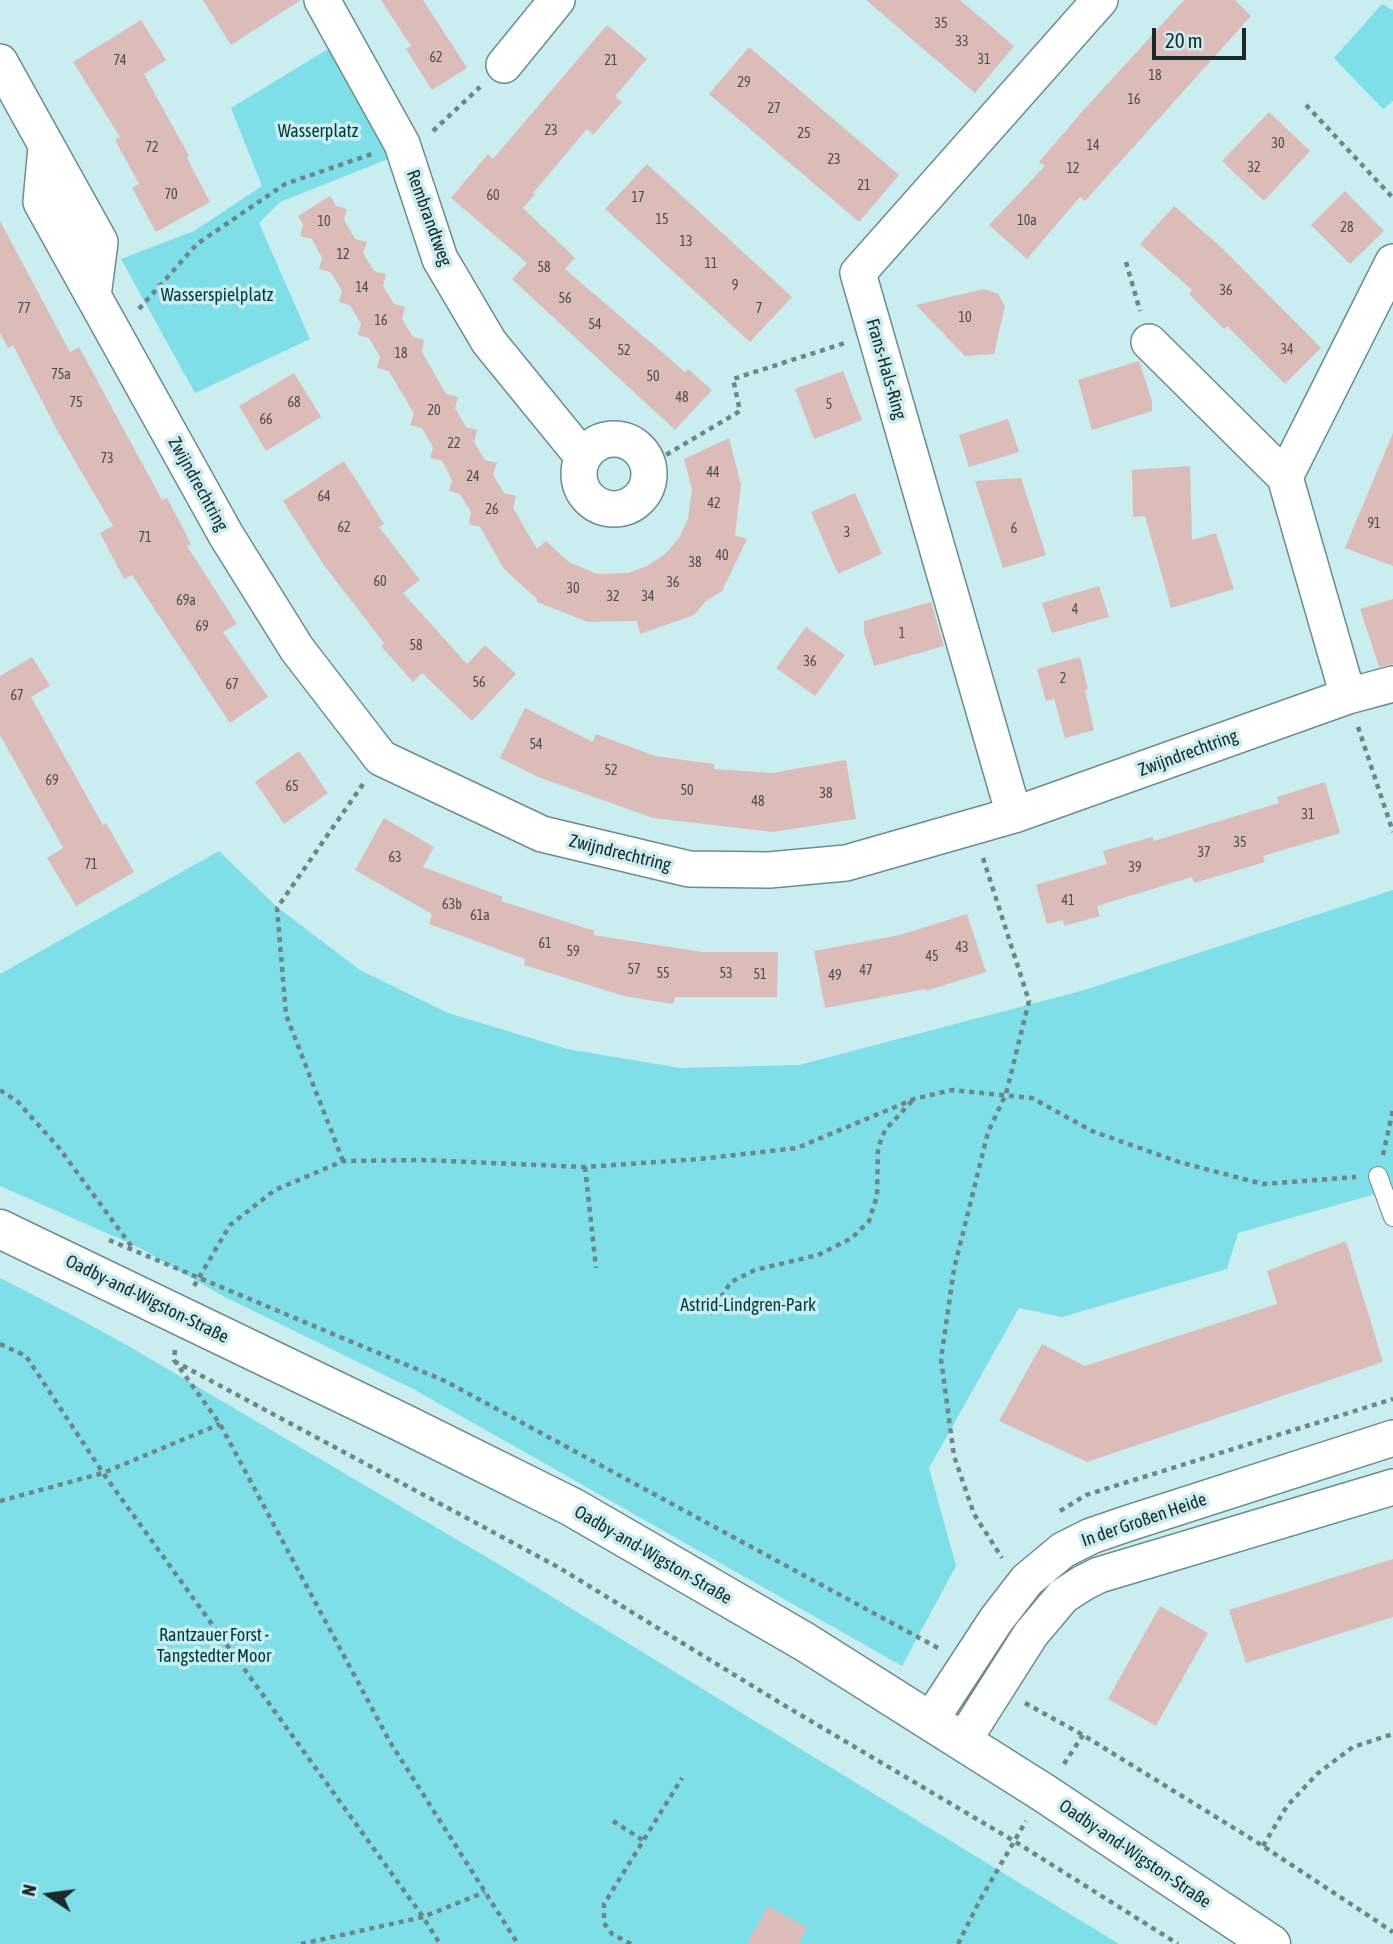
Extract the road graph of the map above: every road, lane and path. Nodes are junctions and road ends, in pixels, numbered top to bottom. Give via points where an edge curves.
1 (322, 0) edge
2 (557, 0) edge
3 (1100, 0) edge
4 (0, 62) edge
5 (504, 65) joint
6 (1306, 105) dead end
7 (404, 150) junction
8 (1393, 198) edge
9 (1126, 262) dead end
10 (1393, 262) edge
11 (876, 334) junction
12 (117, 335) junction
13 (1149, 342) joint
14 (582, 456) junction
15 (649, 465) junction
16 (1285, 477) junction
17 (1393, 684) edge
18 (1348, 696) junction
19 (381, 758) junction
20 (1014, 815) junction
21 (974, 827) junction
22 (1393, 832) edge
23 (0, 1090) edge
24 (1006, 1094) junction
25 (914, 1099) junction
26 (1393, 1110) edge
27 (344, 1161) junction
28 (584, 1167) junction
29 (1378, 1176) junction
30 (1393, 1217) edge
31 (0, 1229) edge
32 (596, 1268) dead end
33 (200, 1276) junction
34 (710, 1314) dead end
35 (0, 1345) edge
36 (220, 1424) junction
37 (1393, 1438) edge
38 (103, 1473) junction
39 (1393, 1487) edge
40 (0, 1501) edge
41 (1002, 1558) dead end
42 (965, 1666) junction
43 (997, 1688) junction
44 (930, 1721) junction
45 (1393, 1734) edge
46 (963, 1741) junction
47 (682, 1778) dead end
48 (613, 1821) dead end
49 (643, 1841) junction
50 (1014, 1841) junction
51 (1263, 1846) junction
52 (485, 1892) junction
53 (424, 1917) junction
54 (1393, 1932) edge
55 (301, 1944) edge
56 (440, 1944) edge
57 (518, 1944) edge
58 (631, 1944) edge
59 (958, 1944) edge
60 (1178, 1944) edge
61 (1271, 1944) edge

1 - 7 street, Rembrandtweg
2 - 5 street
3 - 11 street, Frans-Hals-Ring via 858,273
4 - 12 street, Zwijndrechtring via 100,242 93,296
5 - 7 path
6 - 8 path
7 - 12 path via 285,184 197,244
7 - 14 street, Rembrandtweg via 440,258 482,330
9 - 13 path
10 - 16 street
11 - 15 path via 733,379 740,411
11 - 20 street, Frans-Hals-Ring
12 - 19 street, Zwijndrechtring via 226,535 290,638
13 - 16 street
14 - 15 street via 598,441 619,438 638,447
14 - 15 street via 578,479 588,500 609,510 632,506 647,488
16 - 18 street
17 - 18 street, Zwijndrechtring
18 - 20 street, Zwijndrechtring
18 - 22 path
19 - 21 street, Zwijndrechtring via 542,834 689,869 769,870 846,863
19 - 27 path via 278,908 286,1015
20 - 21 street, Zwijndrechtring
21 - 24 path via 1029,1001
23 - 33 path via 18,1102 60,1147 133,1248
24 - 25 path via 952,1090
24 - 29 path via 1032,1098 1091,1131 1179,1162 1264,1184
24 - 41 path via 988,1132 954,1269 941,1359 954,1456 974,1514
25 - 28 path via 797,1148
25 - 34 path via 885,1130 878,1148 877,1196 869,1221 852,1238 818,1255 755,1270 731,1282
26 - 29 path
27 - 28 path
27 - 33 path via 275,1190 230,1225
28 - 32 path
29 - 30 lane
31 - 44 main road, Oadby-and-Wigston-Straße via 572,1507 805,1642
33 - 42 path via 445,1381
35 - 38 path via 26,1356
36 - 38 path
36 - 50 path via 174,1360 558,1567
36 - 52 path via 390,1742
37 - 42 street, In der Großen Heide via 1126,1524 1063,1550 1027,1580
38 - 40 path
38 - 53 path
39 - 43 street via 1083,1583 1048,1612
42 - 44 street, In der Großen Heide
43 - 46 street
43 - 51 path via 1083,1735
44 - 46 main road, Oadby-and-Wigston-Straße
45 - 51 path via 1353,1747 1317,1774 1287,1806
46 - 61 main road, Oadby-and-Wigston-Straße
47 - 49 path
48 - 49 path
49 - 58 path via 604,1904 604,1923 612,1934
50 - 59 path
50 - 60 path
51 - 54 path
52 - 53 path
52 - 57 path
53 - 55 path
53 - 56 path

